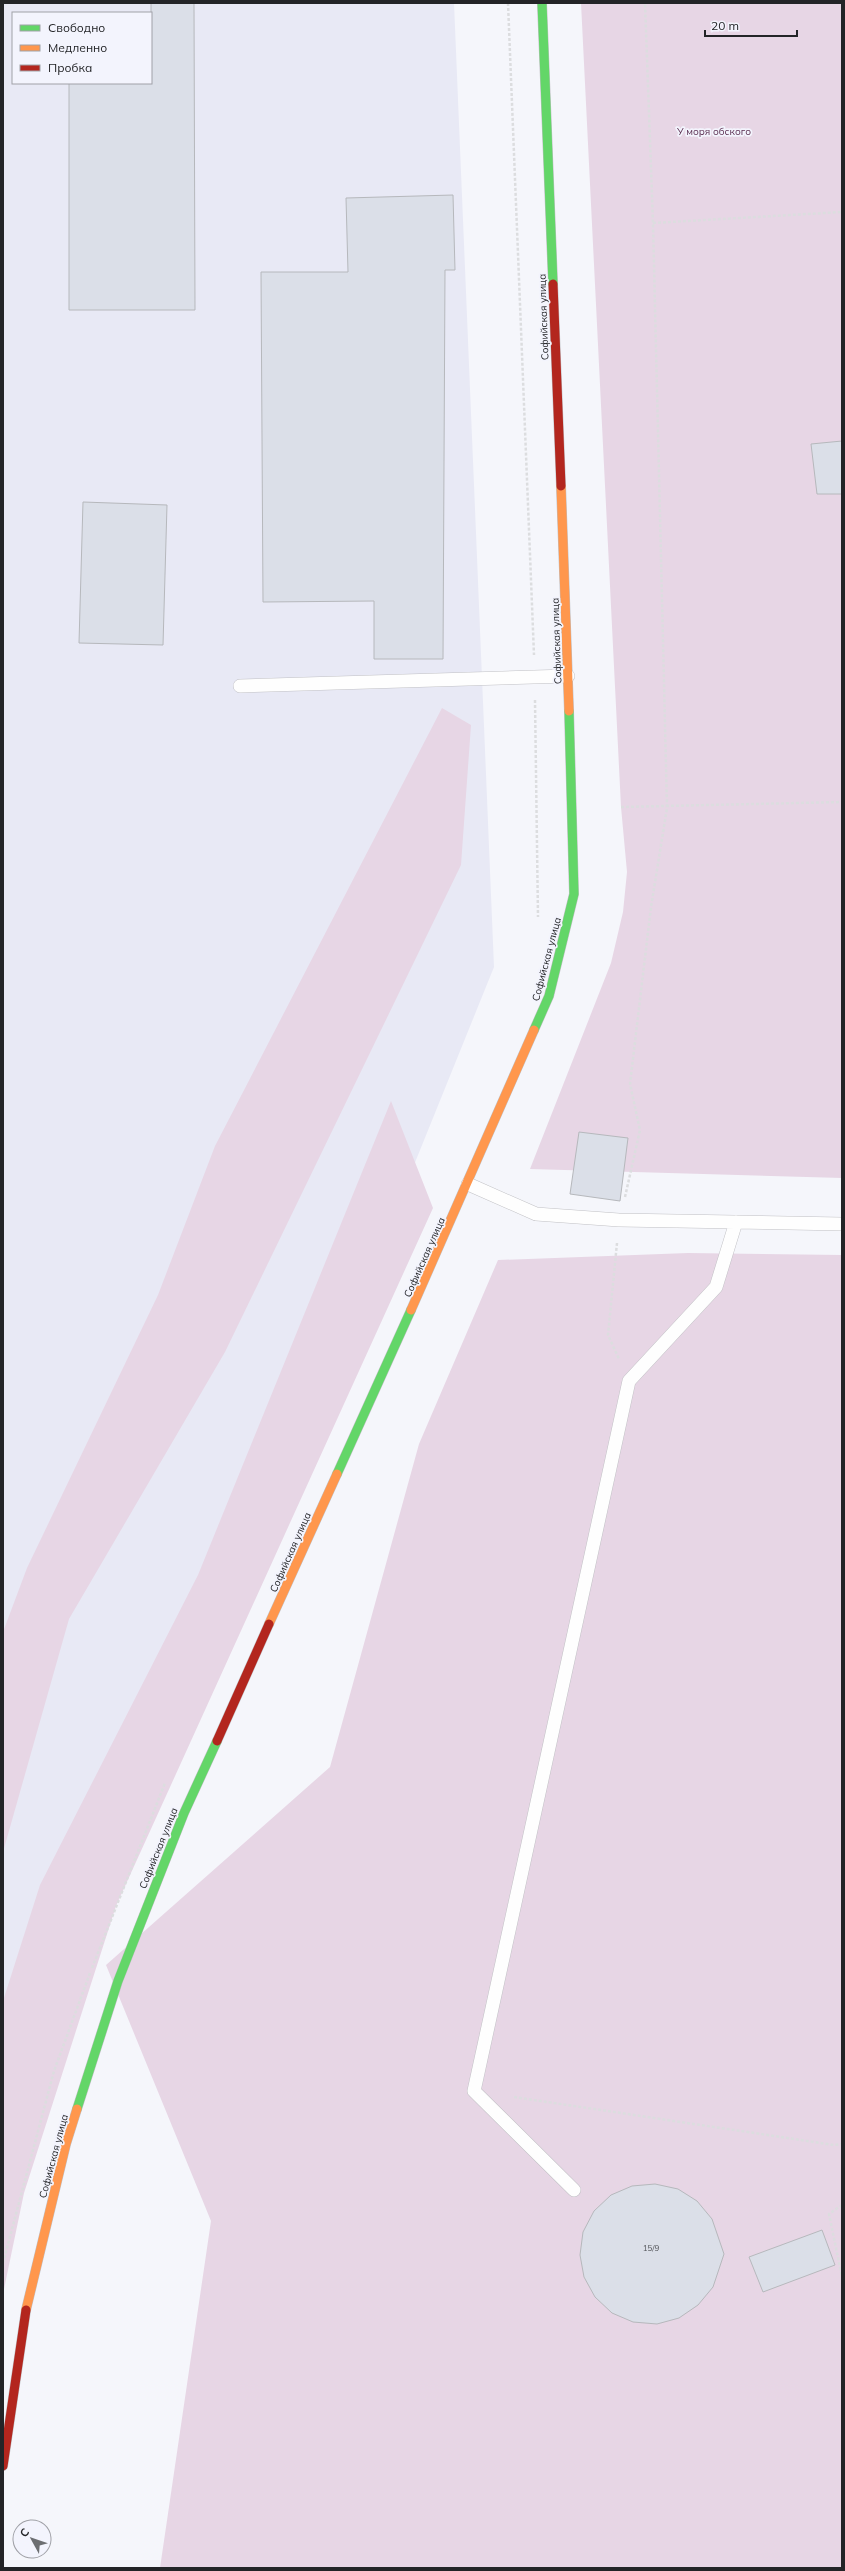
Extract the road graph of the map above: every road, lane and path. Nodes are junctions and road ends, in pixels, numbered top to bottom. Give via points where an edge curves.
1 (508, 3) edge
2 (542, 3) edge
3 (645, 3) edge
4 (842, 212) edge
5 (654, 223) junction
6 (568, 676) junction
7 (534, 677) junction
8 (240, 686) dead end
9 (842, 802) edge
10 (621, 807) dead end
11 (667, 808) junction
12 (538, 920) dead end
13 (468, 1184) junction
14 (619, 1220) junction
15 (736, 1222) junction
16 (842, 1224) edge
17 (629, 1381) junction
18 (168, 1776) dead end
19 (513, 2097) dead end
20 (842, 2144) edge
21 (574, 2190) dead end
22 (842, 2205) edge
23 (3, 2263) edge
24 (842, 2277) edge
25 (3, 2466) edge

1 - 7 path
2 - 6 main road, Софийская улица
3 - 5 path
4 - 5 path
5 - 11 path
6 - 7 lane
6 - 13 main road, Софийская улица via 574,894 549,996
7 - 8 lane
7 - 12 path
9 - 11 path
10 - 11 path
11 - 14 path via 651,907 630,1084 640,1130
13 - 14 lane via 536,1214
13 - 25 main road, Софийская улица via 184,1813 118,1982 66,2144 26,2310
14 - 15 lane
14 - 17 path via 608,1335
15 - 16 lane
15 - 17 lane via 716,1287
17 - 21 lane via 474,2091
18 - 23 path via 103,1936 54,2071
19 - 20 path via 826,2144
22 - 24 path via 829,2214

